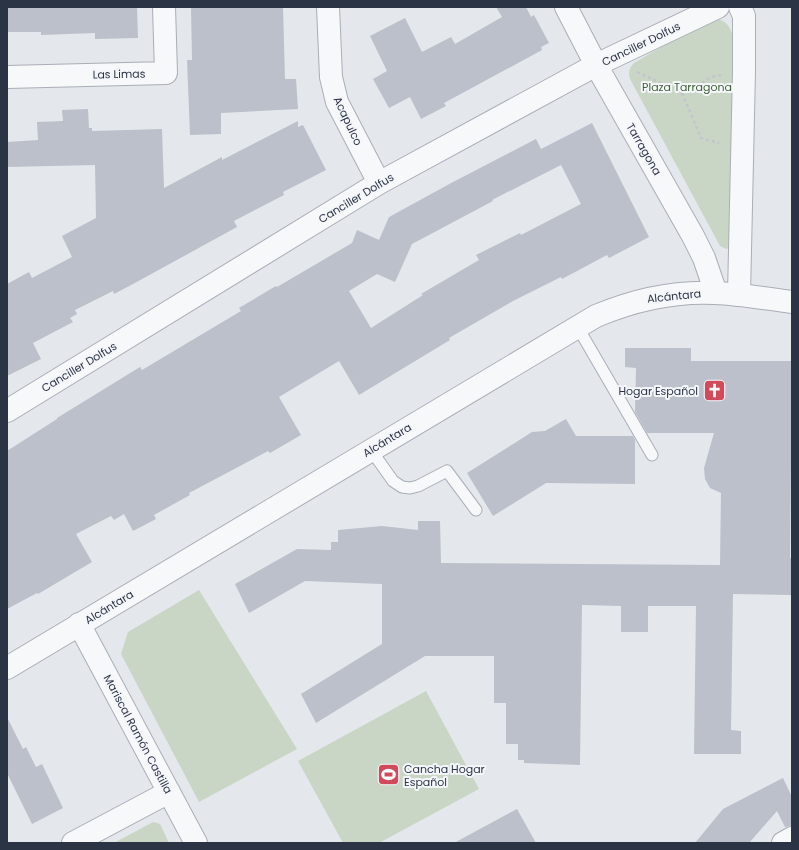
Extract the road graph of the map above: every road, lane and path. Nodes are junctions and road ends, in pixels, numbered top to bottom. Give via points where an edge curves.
1 (164, 7) edge
2 (328, 7) edge
3 (566, 7) edge
4 (718, 7) edge
5 (740, 7) edge
6 (596, 65) junction
7 (630, 71) dead end
8 (744, 72) junction
9 (7, 77) edge
10 (682, 93) junction
11 (743, 147) junction
12 (379, 183) junction
13 (716, 293) junction
14 (739, 295) junction
15 (792, 302) edge
16 (577, 326) junction
17 (7, 411) edge
18 (371, 450) junction
19 (652, 455) dead end
20 (476, 510) dead end
21 (79, 624) junction
22 (7, 668) edge
23 (169, 792) junction
24 (792, 838) edge
25 (73, 843) edge
26 (196, 843) edge
27 (784, 843) edge

1 - 9 street, Las Limas via 166,73
2 - 12 street, Acapulco via 331,76 337,102
3 - 6 street, Tarragona
4 - 6 street, Canciller Dolfus
5 - 8 street via 744,16
6 - 12 street, Canciller Dolfus
6 - 13 street, Tarragona via 693,236
7 - 10 path via 638,72
8 - 10 path via 712,77
8 - 11 street
10 - 11 path via 702,138
11 - 14 street
12 - 17 street, Canciller Dolfus
13 - 14 street, Alcántara
13 - 16 street, Alcántara via 678,294 642,300 611,310
14 - 15 street, Alcántara
16 - 18 street, Alcántara
16 - 19 lane
18 - 20 lane via 393,481 402,487 418,486 447,471
18 - 21 street, Alcántara
21 - 22 street, Alcántara
21 - 23 street, Mariscal Ramón Castilla
23 - 25 street
23 - 26 street, Mariscal Ramón Castilla
24 - 27 street

